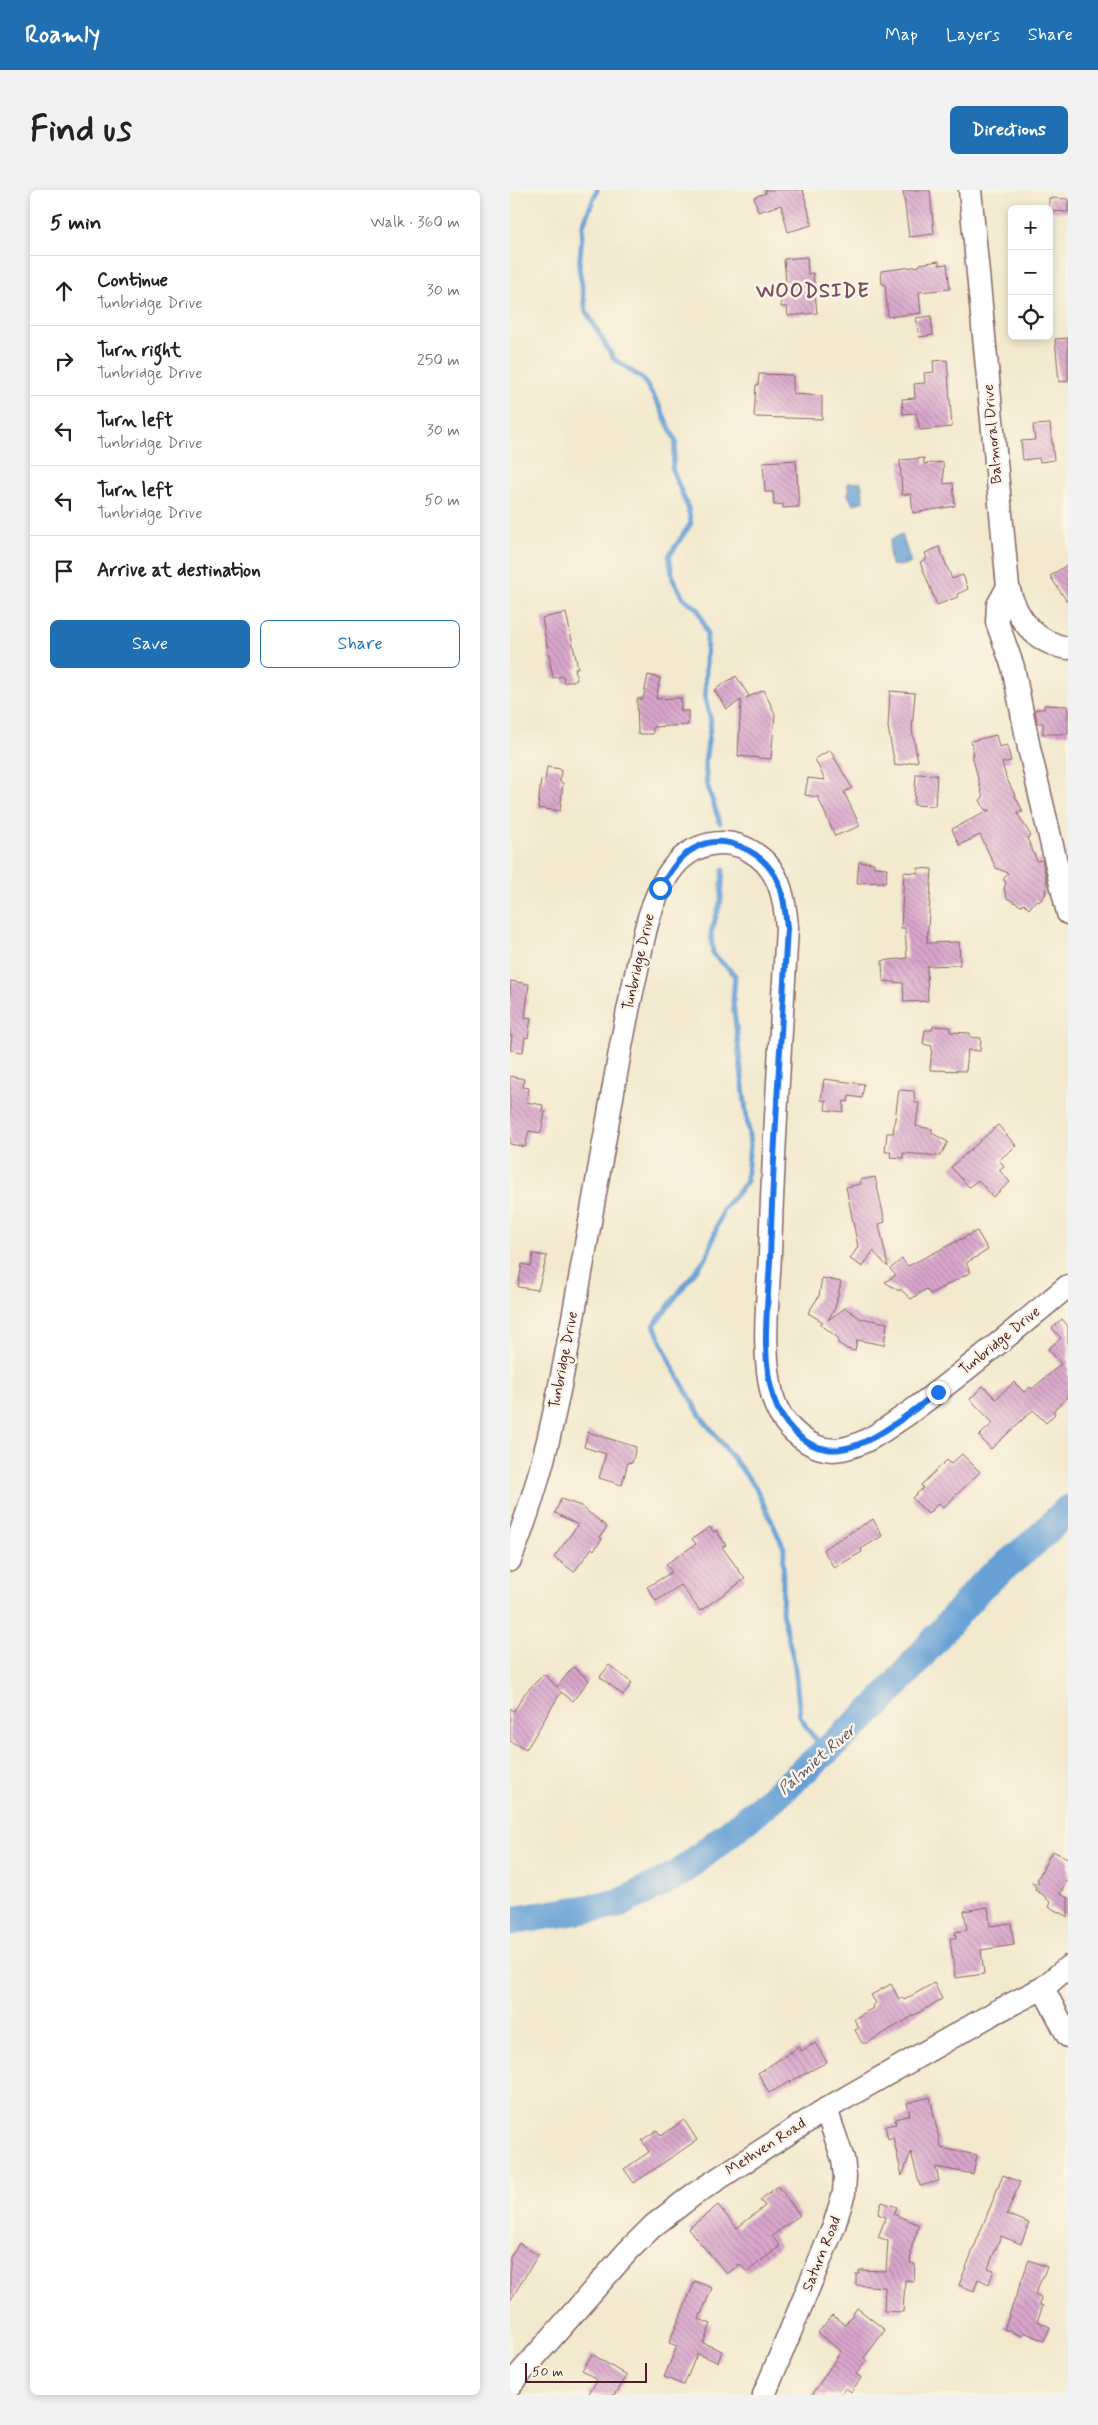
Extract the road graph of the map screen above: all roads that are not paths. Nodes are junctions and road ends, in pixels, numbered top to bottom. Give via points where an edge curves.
1 (970, 190) edge
2 (1008, 587) junction
3 (1068, 648) edge
4 (1068, 913) edge
5 (1068, 1286) edge
6 (510, 1560) edge
7 (1068, 1967) edge
8 (1043, 1988) junction
9 (1068, 2036) edge
10 (826, 2109) junction
11 (510, 2385) edge
12 (764, 2395) edge

1 - 2 street, Balmoral Drive
2 - 3 street, Balmoral Drive via 1013,605 1024,623 1049,642
2 - 4 street via 998,605 997,622 1013,667 1028,748
5 - 6 street, Tunbridge Drive via 938,1392 874,1437 857,1445 828,1450 819,1448 791,1429 774,1400 767,1352 787,928 785,909 776,876 758,855 728,843 713,842 696,847 670,871 653,906 643,939 623,1032 562,1379 535,1493
7 - 8 street, Methven Road
8 - 9 street
8 - 10 street, Methven Road
10 - 11 street, Methven Road via 693,2195 653,2226 578,2305
10 - 12 street, Saturn Road via 843,2159 844,2194 834,2226

